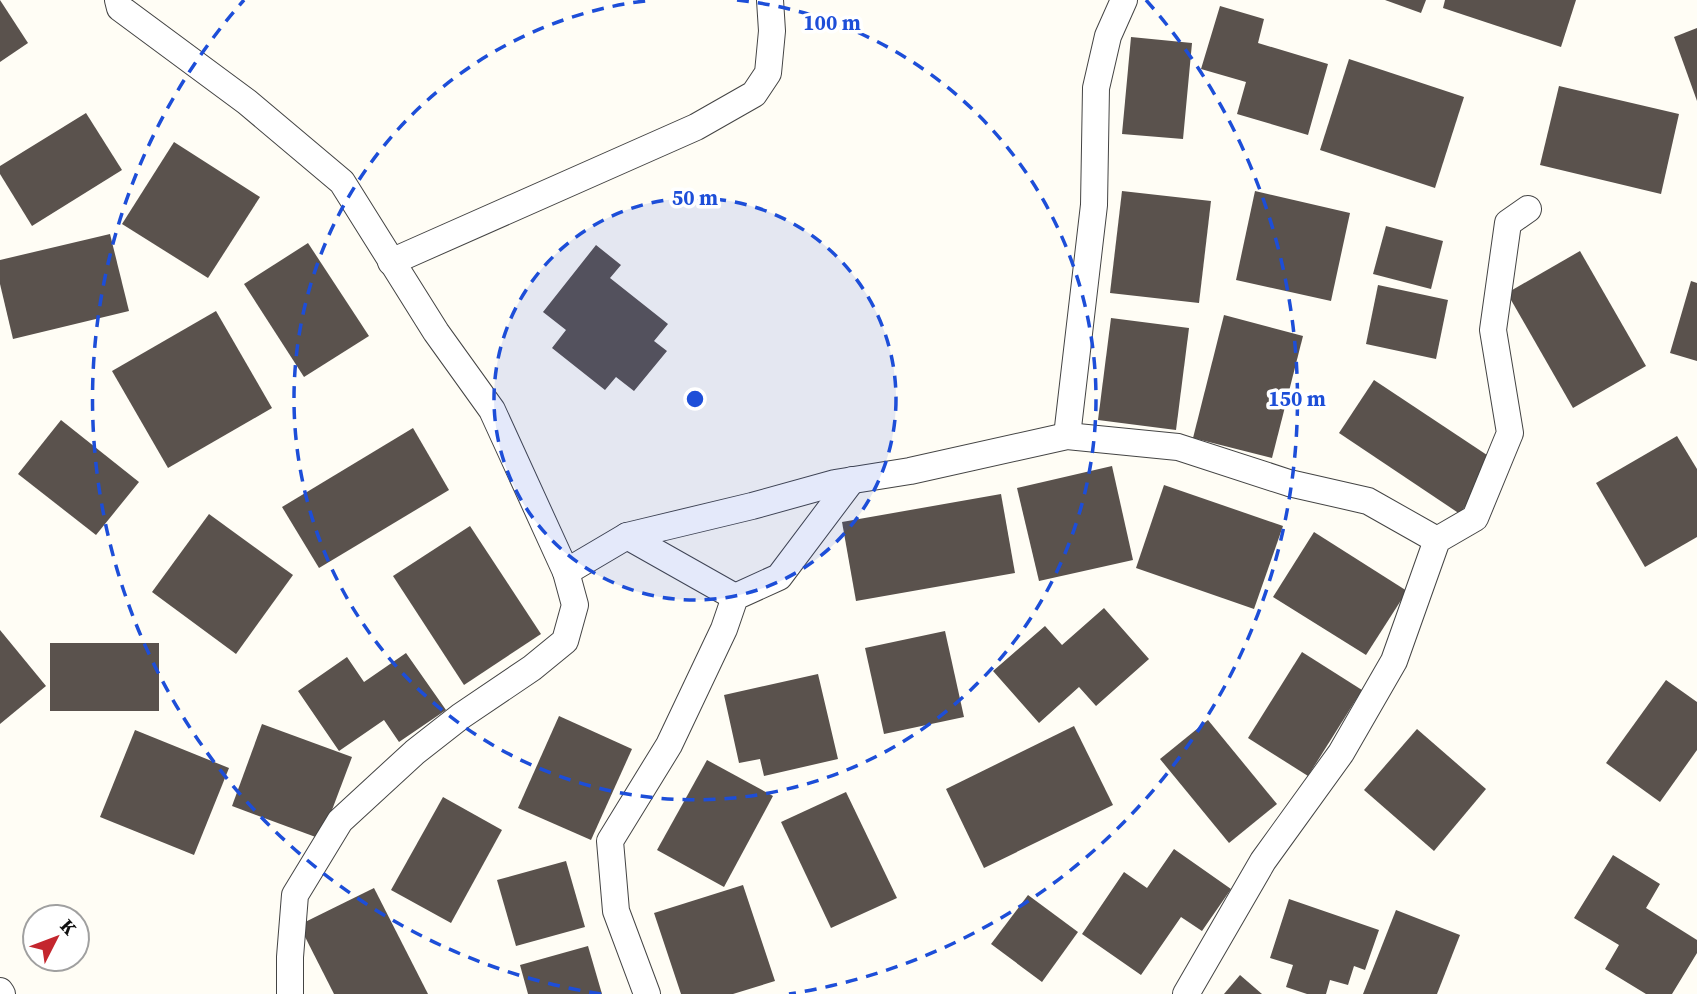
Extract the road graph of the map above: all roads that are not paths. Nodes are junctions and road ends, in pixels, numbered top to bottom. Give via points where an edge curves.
1 (118, 0) edge
2 (770, 0) edge
3 (1124, 0) edge
4 (1528, 209) dead end
5 (391, 262) junction
6 (1068, 436) junction
7 (852, 480) junction
8 (627, 536) junction
9 (1437, 540) junction
10 (566, 572) junction
11 (735, 597) junction
12 (290, 994) edge
13 (647, 994) edge
14 (1186, 994) edge

1 - 5 street via 120,8 247,102 342,182
2 - 5 street via 768,72 754,94 696,127
3 - 6 street via 1108,36 1096,88 1094,205
4 - 9 street via 1508,223 1493,330 1510,433 1475,518
5 - 10 street via 492,410
6 - 7 street
6 - 9 street via 1178,447 1368,501
7 - 8 street
7 - 11 street via 779,576
8 - 10 street
8 - 11 street
9 - 14 street via 1394,661 1341,752 1263,861
10 - 12 street via 575,605 565,641 415,752 340,821 295,895
11 - 13 street via 669,746 610,841 616,911

